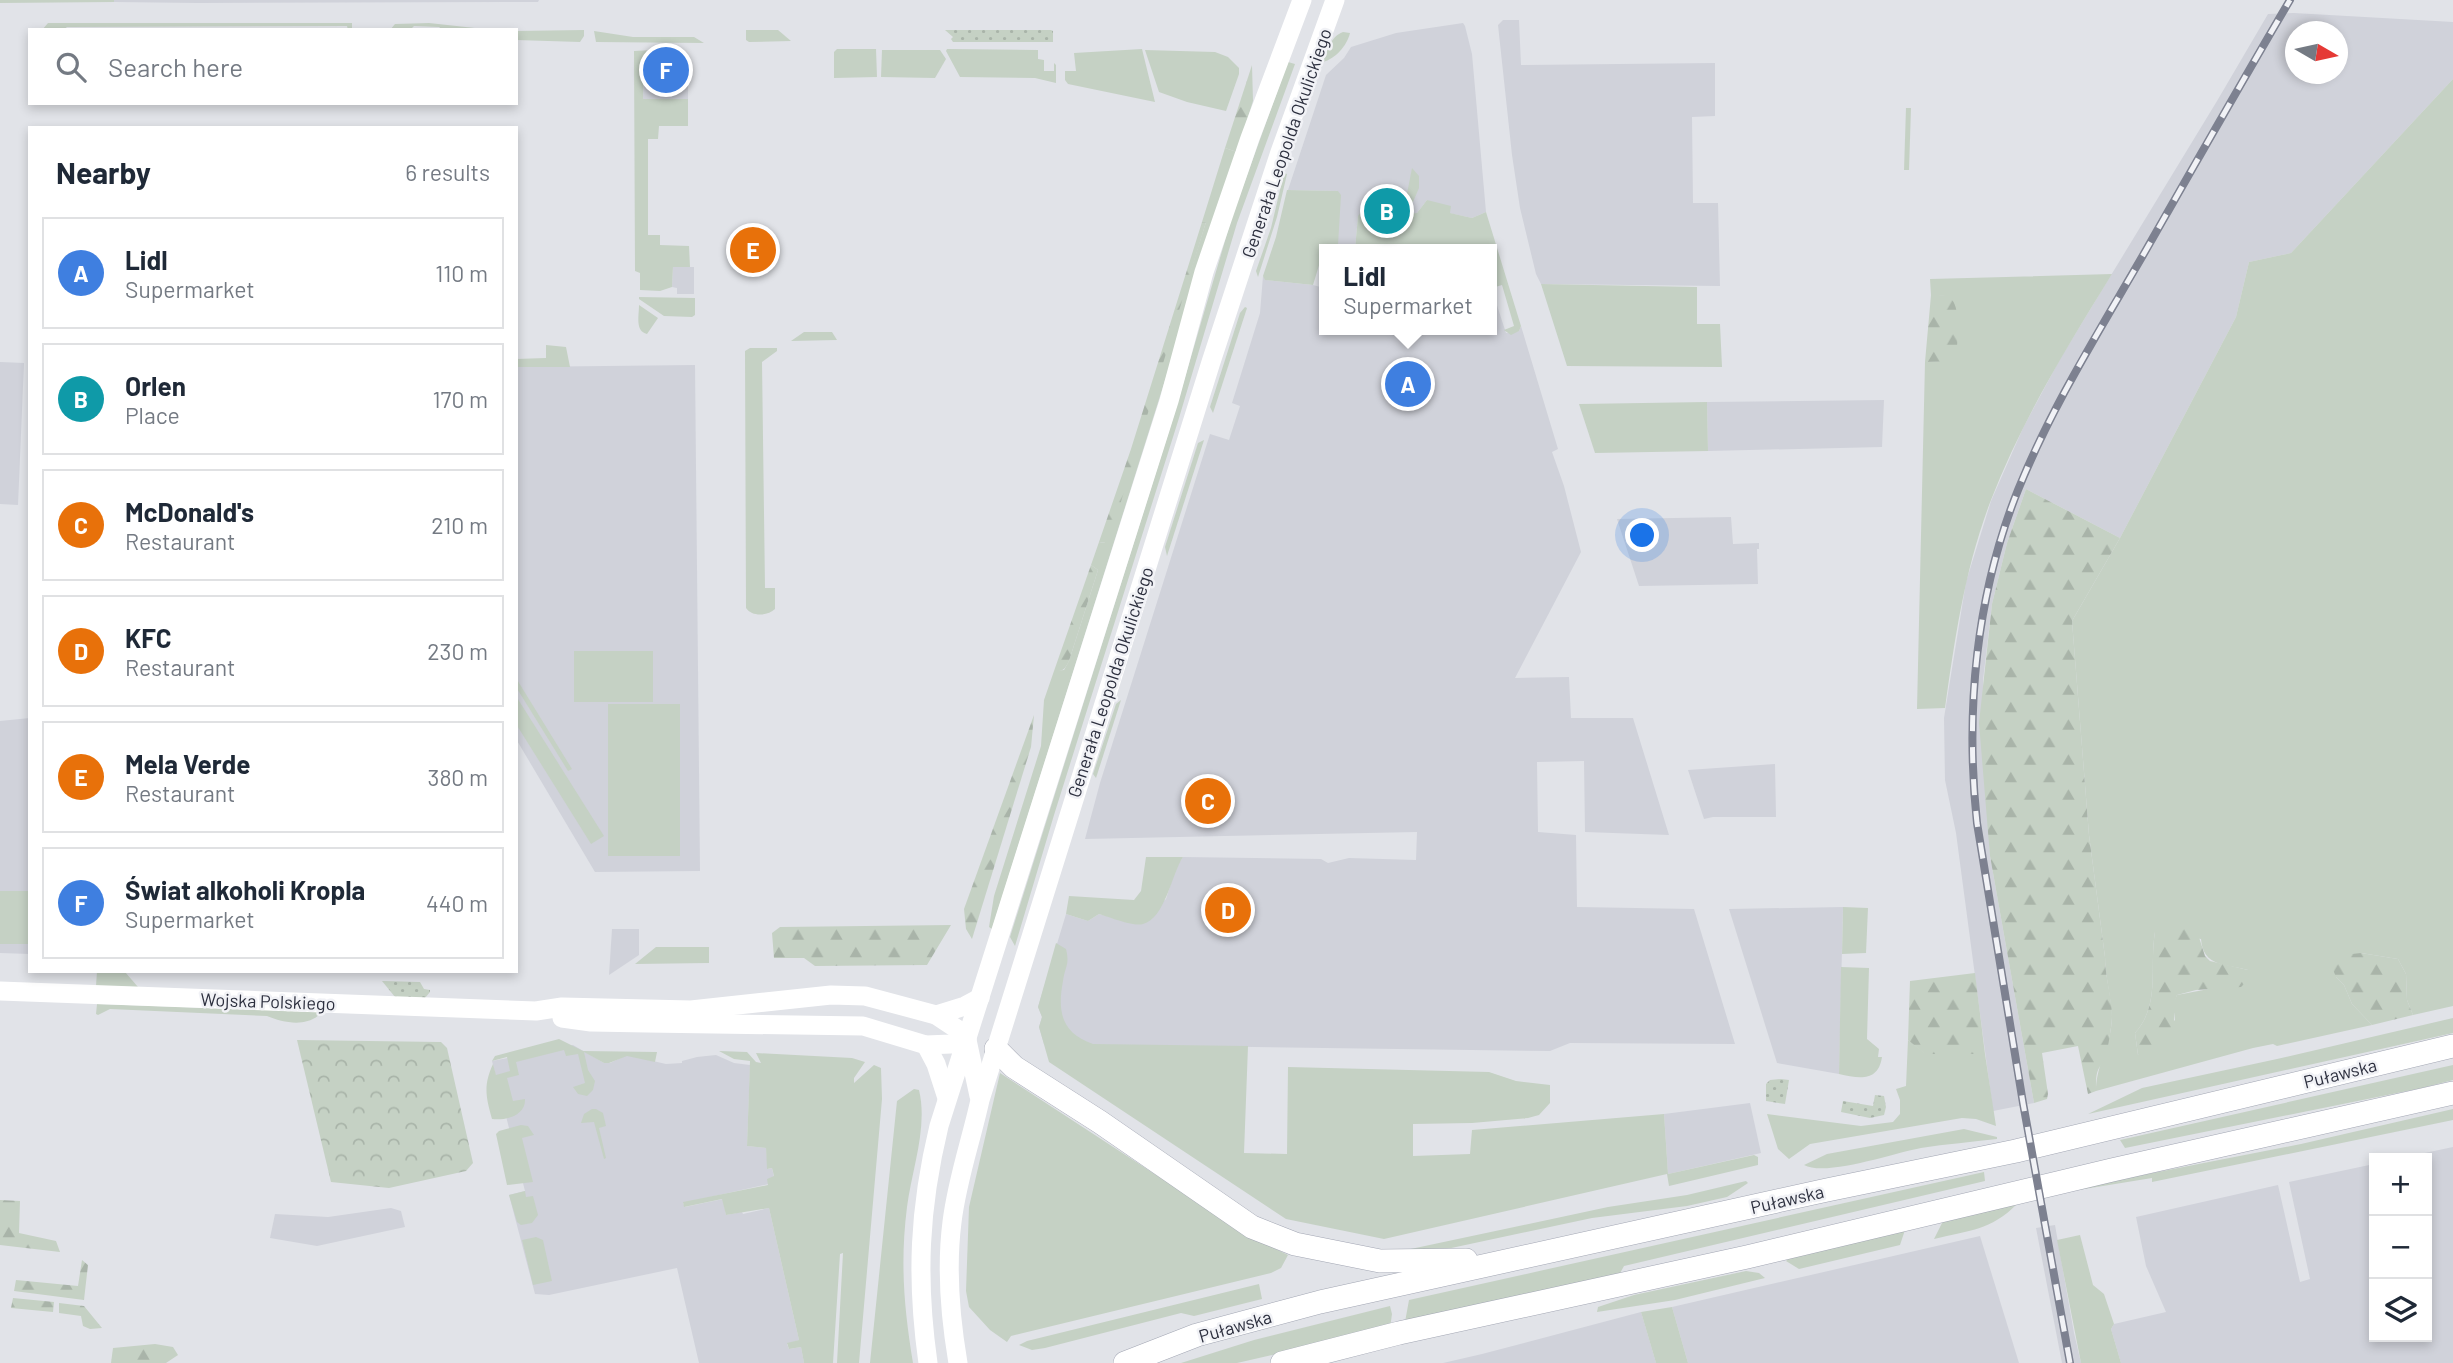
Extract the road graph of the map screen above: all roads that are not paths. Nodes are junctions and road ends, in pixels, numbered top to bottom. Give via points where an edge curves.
1 (1333, 7) edge
2 (1299, 8) edge
3 (0, 991) edge
4 (980, 998) junction
5 (536, 1011) junction
6 (936, 1015) junction
7 (967, 1040) junction
8 (926, 1045) junction
9 (2453, 1046) edge
10 (996, 1049) junction
11 (2453, 1093) edge
12 (947, 1098) junction
13 (981, 1100) junction
14 (1511, 1261) junction
15 (928, 1363) edge
16 (958, 1363) edge
17 (1125, 1363) edge
18 (1282, 1363) edge

1 - 10 main road, Generała Leopolda Okulickiego via 1211,362
2 - 4 main road, Generała Leopolda Okulickiego via 1204,272 1169,401
3 - 5 main road, Wojska Polskiego
4 - 6 main road
4 - 7 main road, Generała Leopolda Okulickiego
5 - 6 main road, Wojska Polskiego via 562,1007 716,1009 831,995 865,996
5 - 8 main road, Wojska Polskiego via 591,1022 863,1027
6 - 7 main road, Wojska Polskiego
7 - 8 main road, Wojska Polskiego
7 - 10 main road
7 - 12 main road, Generała Leopolda Okulickiego
7 - 13 main road
8 - 12 main road
9 - 14 main road, Puławska via 2016,1152
10 - 13 main road, Generała Leopolda Okulickiego
10 - 14 main road via 1014,1067 1236,1217 1285,1241 1381,1261
11 - 18 main road
12 - 15 main road, Generała Leopolda Okulickiego via 929,1168 920,1245
13 - 16 main road, Generała Leopolda Okulickiego via 960,1178 949,1248 949,1304
14 - 17 main road, Puławska via 1320,1302 1197,1335

